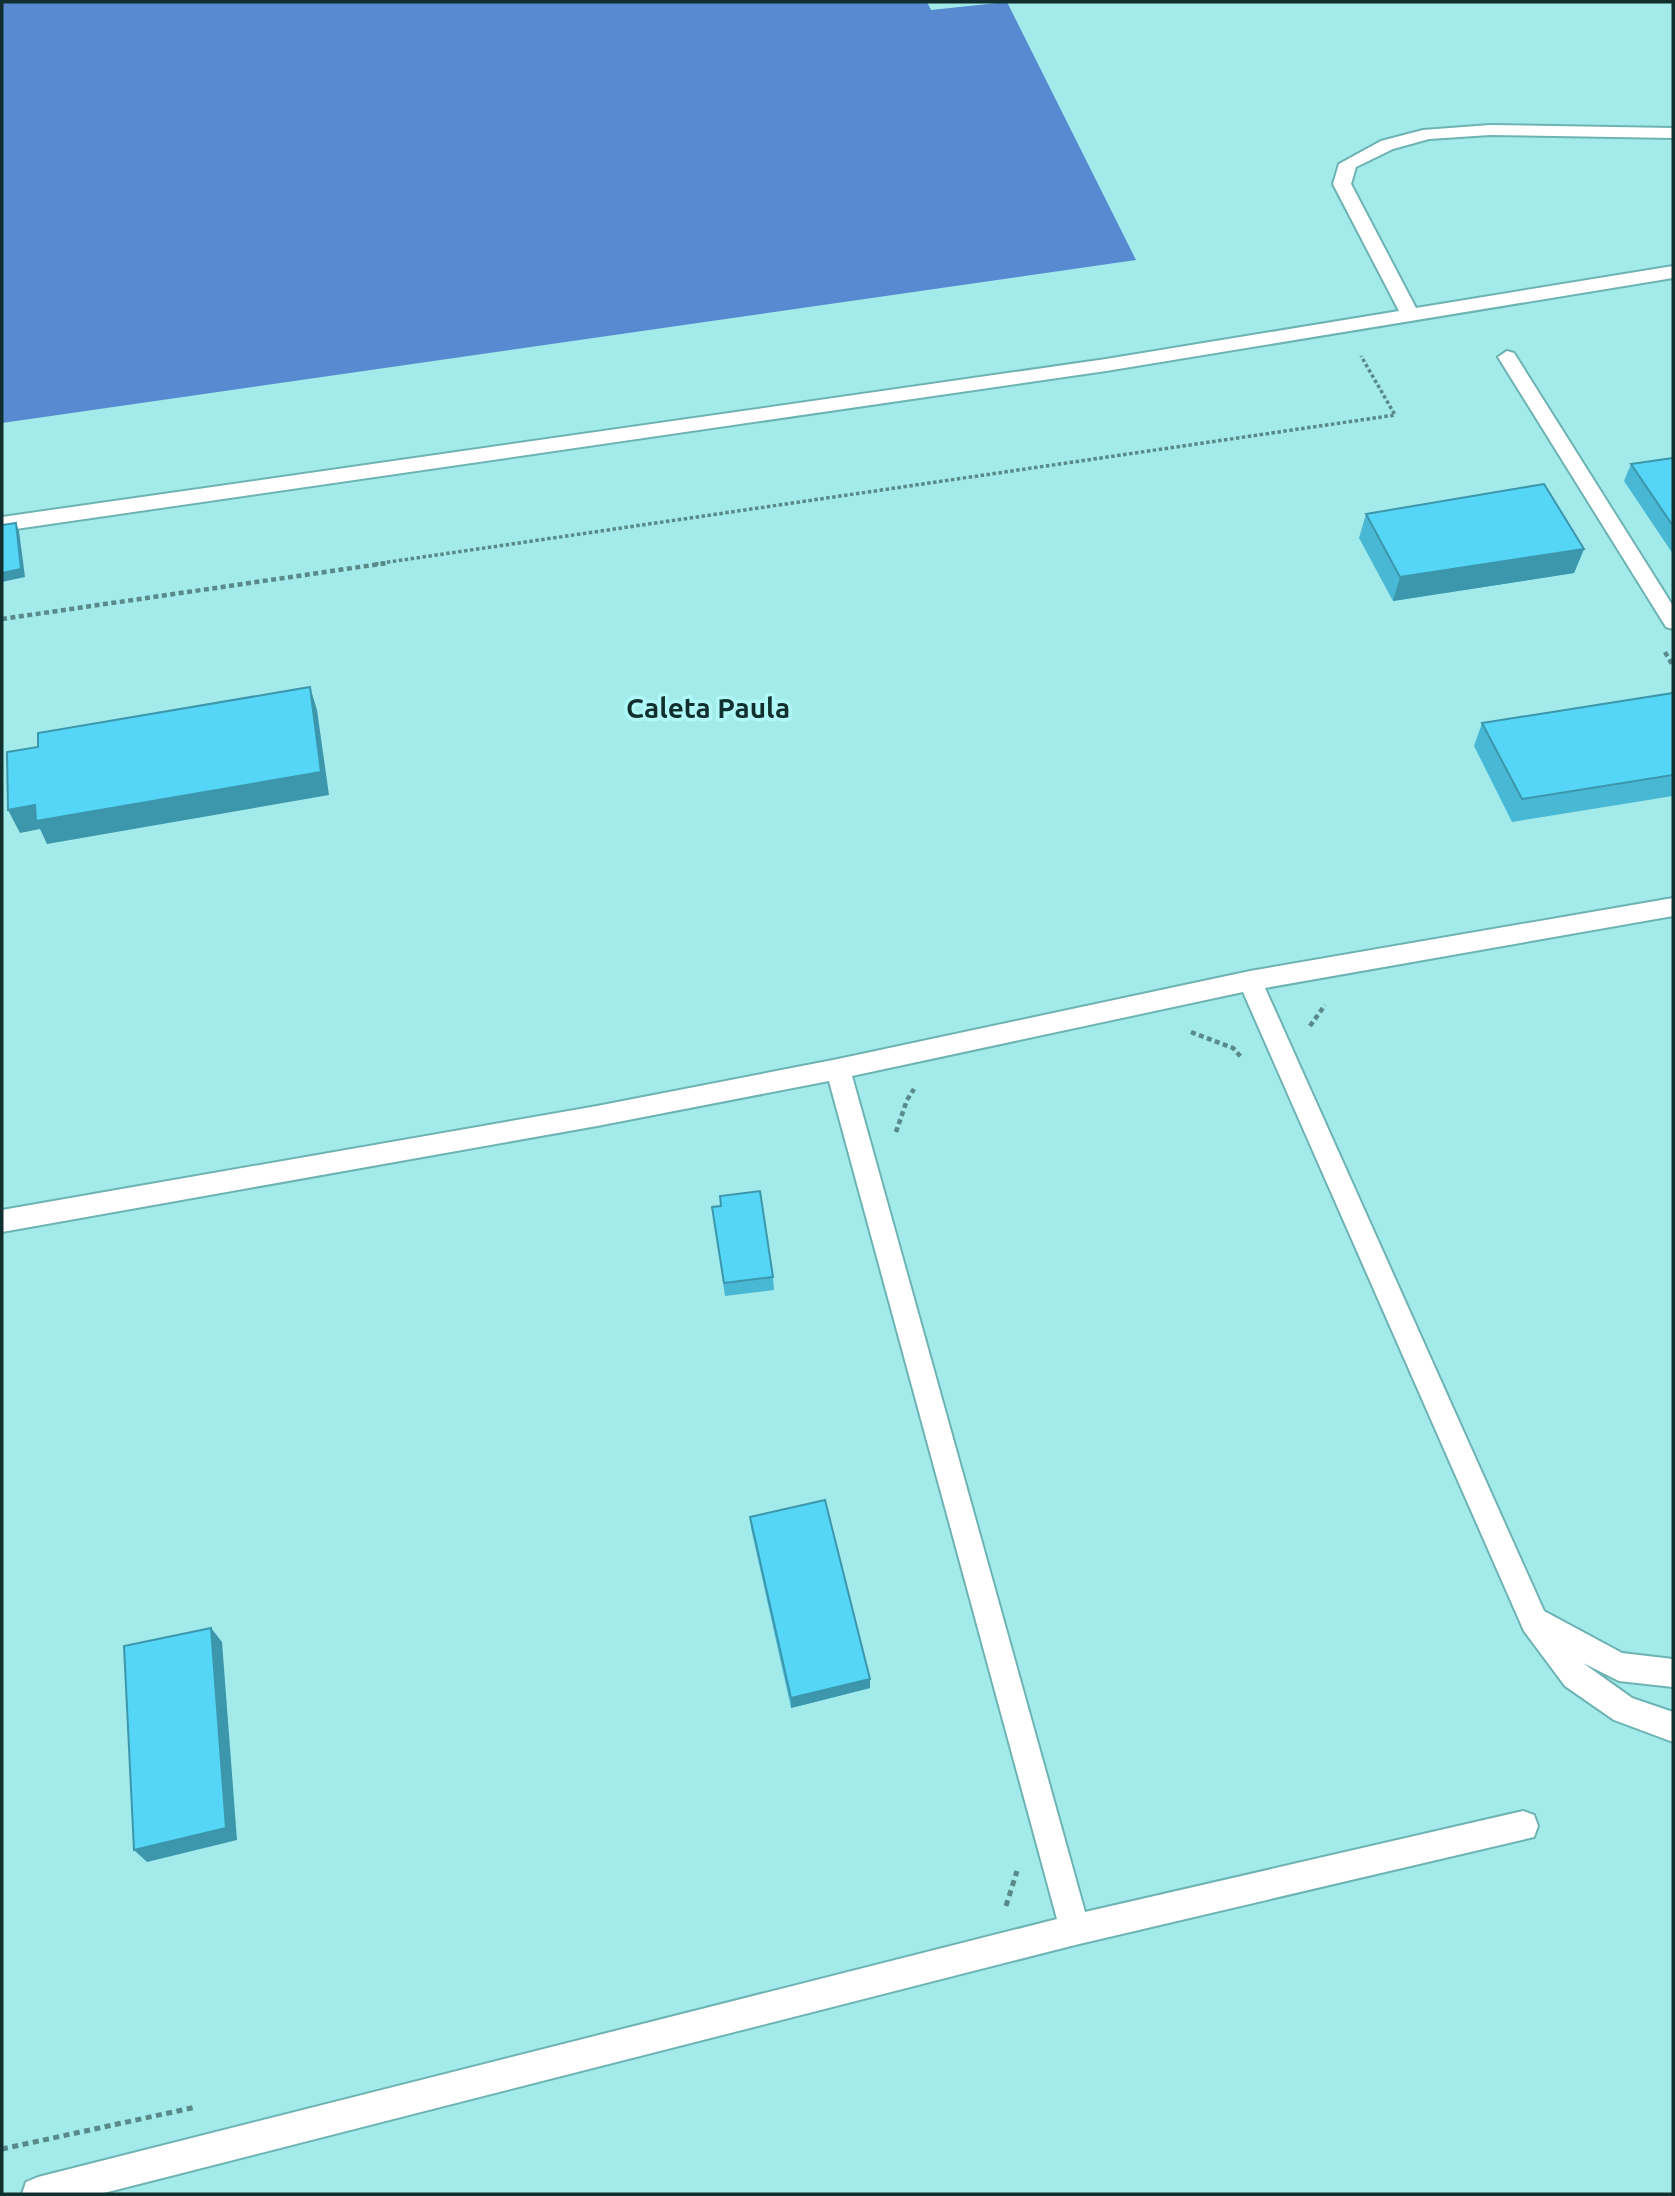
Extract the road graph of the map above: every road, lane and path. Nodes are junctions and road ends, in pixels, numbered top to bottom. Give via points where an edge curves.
1 (1673, 132) edge
2 (1673, 272) edge
3 (1410, 314) junction
4 (1507, 358) dead end
5 (1395, 415) dead end
6 (2, 524) edge
7 (2, 620) edge
8 (1673, 622) edge
9 (1673, 907) edge
10 (1250, 981) junction
11 (1180, 1027) dead end
12 (1248, 1065) dead end
13 (838, 1069) junction
14 (922, 1078) dead end
15 (898, 1140) dead end
16 (2, 1221) edge
17 (1534, 1621) junction
18 (1673, 1674) edge
19 (1673, 1727) edge
20 (1523, 1826) dead end
21 (1018, 1866) dead end
22 (1004, 1911) dead end
23 (1075, 1930) junction
24 (204, 2105) dead end
25 (2, 2149) edge
26 (38, 2194) edge

1 - 3 lane via 1429,134 1387,145 1348,164 1342,184
2 - 3 lane
3 - 6 lane via 1106,365
4 - 8 lane
5 - 7 path
9 - 10 lane
10 - 13 lane
10 - 17 lane
11 - 12 path via 1233,1048
13 - 16 lane
13 - 23 lane
14 - 15 path via 906,1100 896,1131
17 - 18 lane via 1619,1667
17 - 19 lane via 1575,1675 1624,1710
20 - 23 lane
21 - 22 path
23 - 26 lane
24 - 25 path

